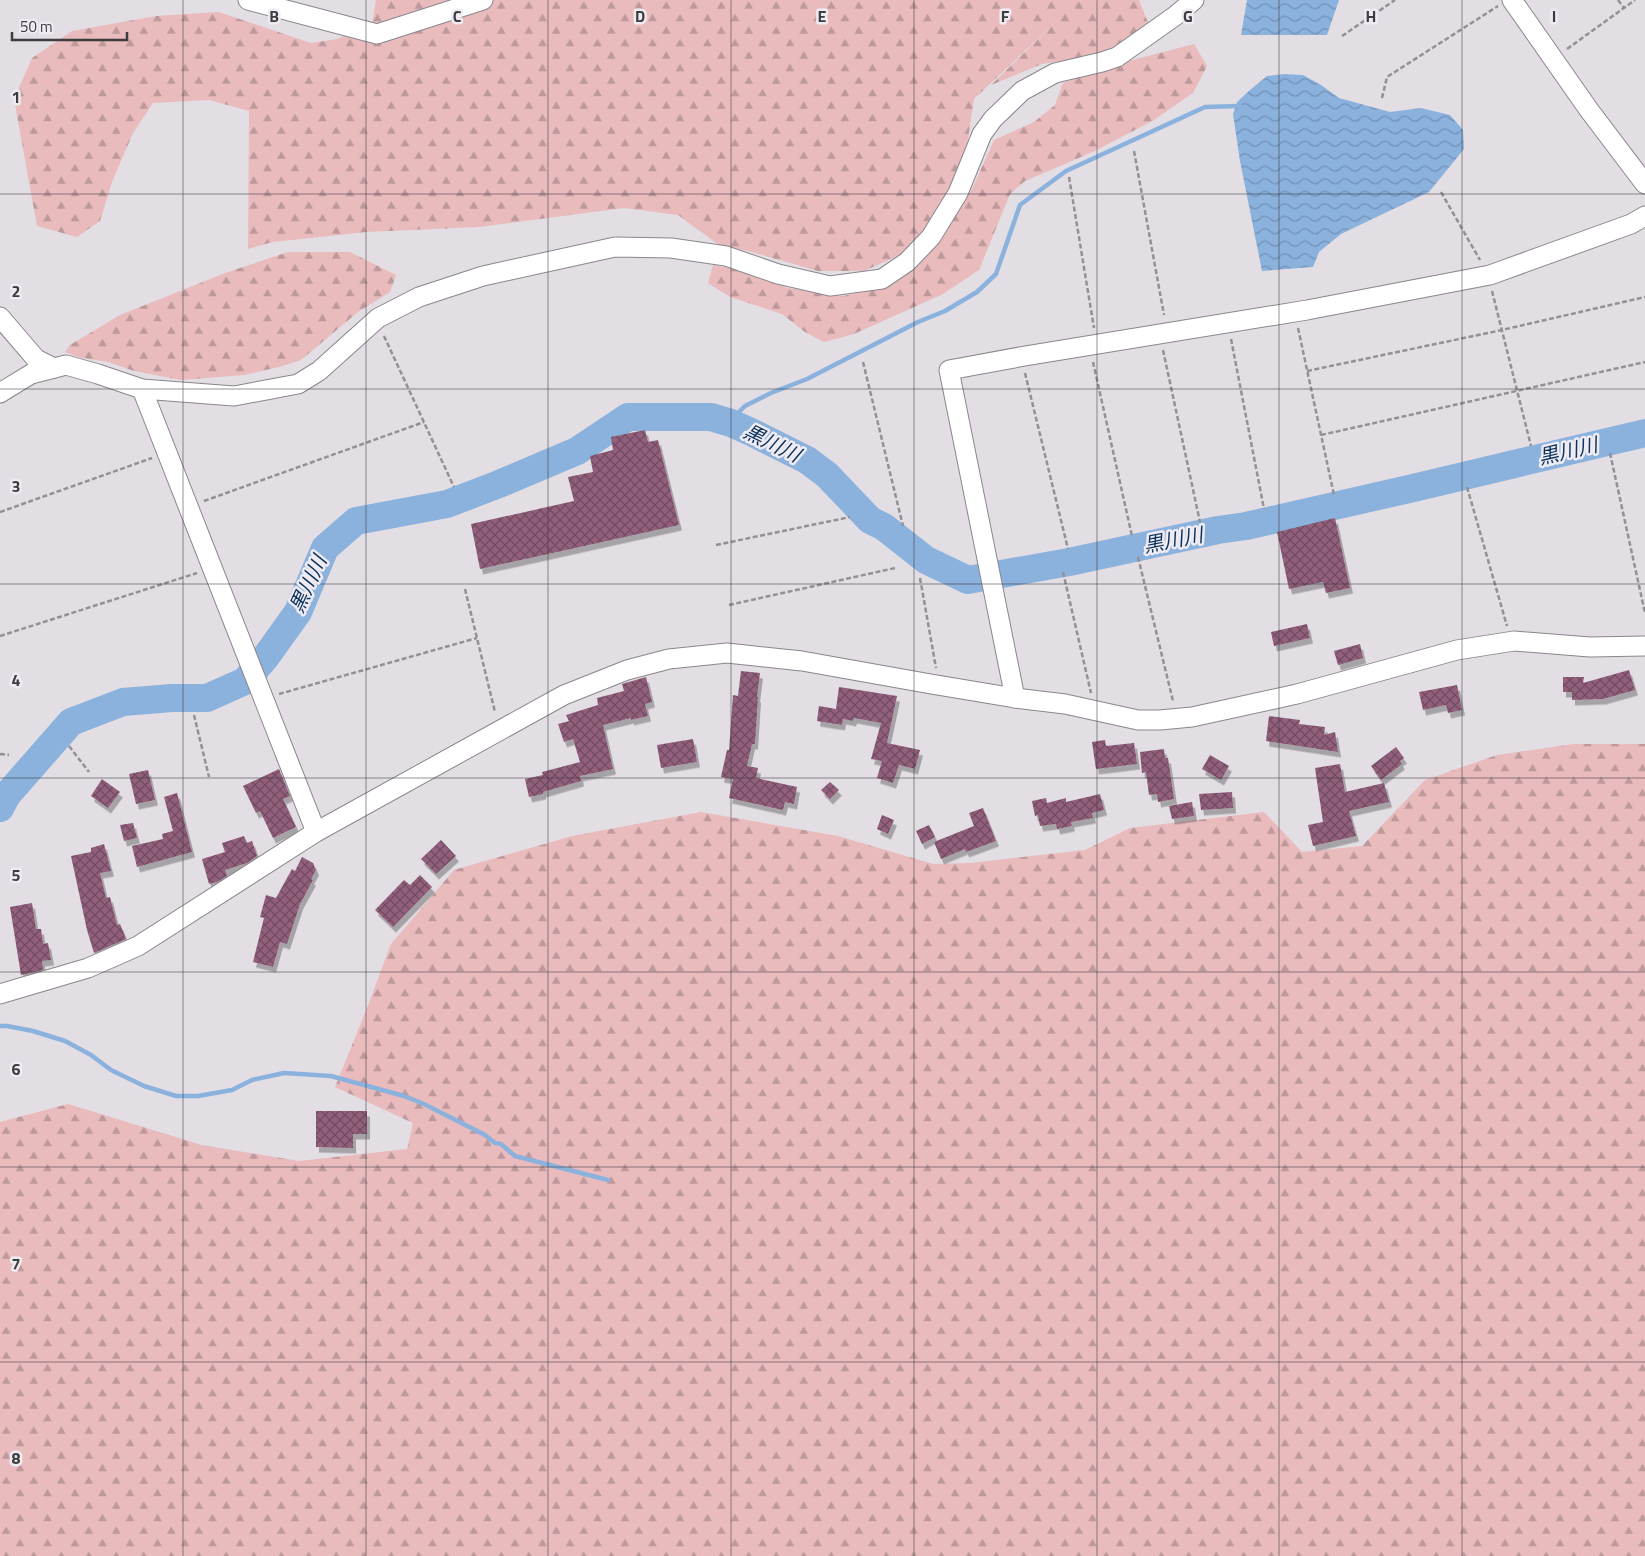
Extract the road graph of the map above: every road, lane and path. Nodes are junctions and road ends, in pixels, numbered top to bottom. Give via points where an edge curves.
1 (248, 0) edge
2 (483, 0) edge
3 (1194, 0) edge
4 (1395, 0) edge
5 (1618, 0) edge
6 (1635, 0) edge
7 (1507, 2) edge
8 (1624, 8) junction
9 (1342, 36) dead end
10 (1566, 50) dead end
11 (1382, 98) dead end
12 (1134, 151) dead end
13 (1069, 177) dead end
14 (1645, 184) edge
15 (1441, 192) dead end
16 (1645, 216) edge
17 (1484, 267) dead end
18 (1491, 285) dead end
19 (1645, 297) edge
20 (1164, 315) dead end
21 (0, 317) edge
22 (1297, 324) dead end
23 (1094, 328) dead end
24 (1502, 330) junction
25 (1230, 334) dead end
26 (384, 335) dead end
27 (1162, 345) dead end
28 (1092, 356) dead end
29 (863, 362) dead end
30 (1645, 362) edge
31 (1024, 367) dead end
32 (54, 368) junction
33 (1307, 370) junction
34 (142, 389) junction
35 (1517, 390) junction
36 (0, 393) edge
37 (424, 422) junction
38 (1321, 435) junction
39 (1531, 446) dead end
40 (1610, 453) dead end
41 (152, 458) dead end
42 (454, 487) dead end
43 (1467, 487) dead end
44 (1334, 494) dead end
45 (200, 502) dead end
46 (1264, 509) dead end
47 (0, 512) edge
48 (850, 517) dead end
49 (1200, 522) dead end
50 (903, 526) dead end
51 (1132, 536) dead end
52 (716, 545) dead end
53 (1068, 549) dead end
54 (1138, 557) dead end
55 (895, 568) dead end
56 (1063, 572) dead end
57 (197, 573) dead end
58 (920, 578) dead end
59 (465, 589) dead end
60 (729, 605) dead end
61 (1645, 613) edge
62 (1508, 630) dead end
63 (0, 636) edge
64 (477, 638) junction
65 (1645, 646) edge
66 (937, 671) dead end
67 (1092, 695) dead end
68 (272, 696) dead end
69 (1015, 698) junction
70 (1174, 705) dead end
71 (495, 712) dead end
72 (194, 715) dead end
73 (69, 746) dead end
74 (0, 754) edge
75 (9, 755) dead end
76 (89, 772) dead end
77 (209, 777) dead end
78 (316, 832) junction
79 (0, 994) edge

1 - 2 street via 377,34
3 - 34 street via 1117,57 1055,73 1022,91 982,134 958,194 931,237 906,262 882,279 830,286 778,274 726,256 671,248 616,247 483,276 419,297 378,318 319,371 298,384 234,396
4 - 9 path
5 - 8 path
6 - 8 path
7 - 11 path via 1387,77
7 - 14 street
8 - 10 path
12 - 20 path
13 - 23 path
15 - 17 path
16 - 69 street via 1490,275 1307,310 949,370
18 - 24 path
19 - 24 path
21 - 32 street via 36,359
22 - 33 path
24 - 33 path
24 - 35 path
25 - 46 path
26 - 37 path
27 - 49 path
28 - 51 path
29 - 50 path
30 - 35 path
31 - 53 path
32 - 34 street via 66,365
32 - 36 street via 31,374
33 - 38 path
34 - 78 street
35 - 38 path
35 - 39 path
37 - 42 path
37 - 45 path
38 - 44 path
40 - 61 path
41 - 47 path
43 - 62 path
48 - 52 path
54 - 70 path
55 - 60 path
56 - 67 path
57 - 63 path
58 - 66 path
59 - 64 path
64 - 68 path
64 - 71 path
65 - 69 street via 1590,647 1514,642 1476,647 1297,694 1160,720 1138,720 1065,704
69 - 78 street via 755,655 669,659 627,670 564,695
72 - 77 path
73 - 76 path
74 - 75 path
78 - 79 street via 138,946 88,968

